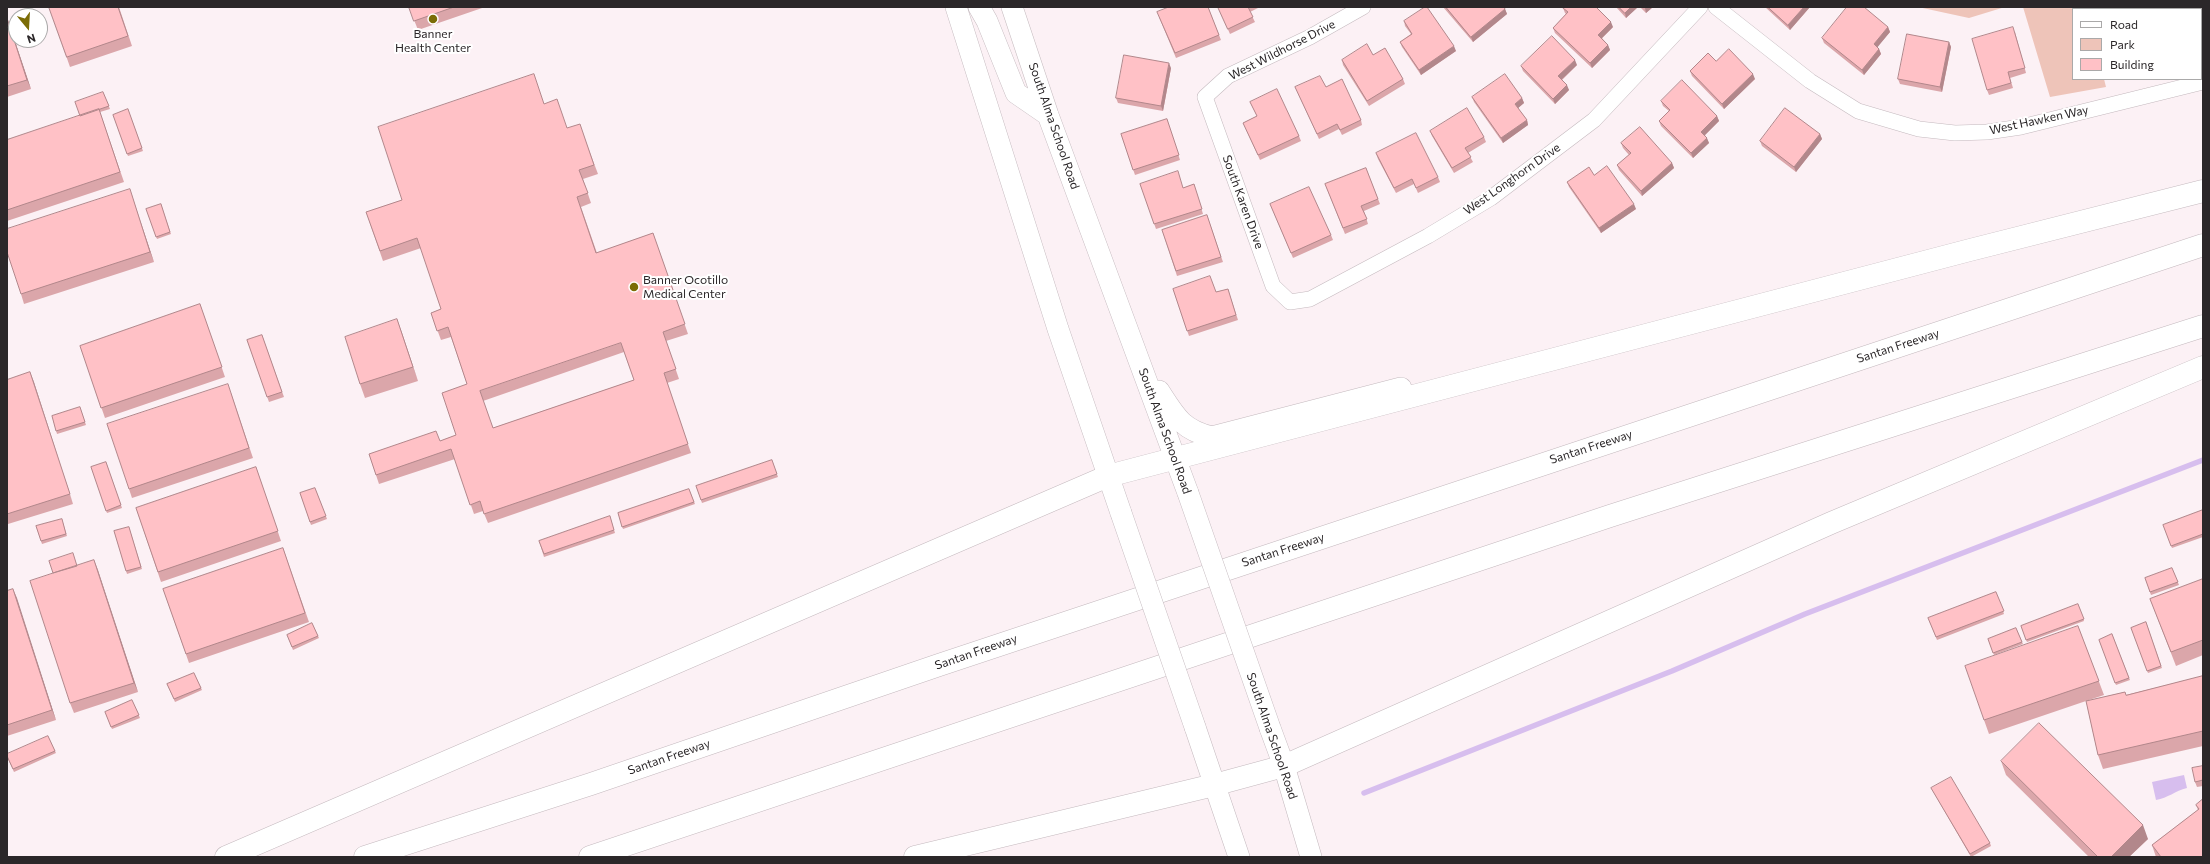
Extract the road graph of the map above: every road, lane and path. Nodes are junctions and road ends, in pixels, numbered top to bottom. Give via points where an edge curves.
1 (956, 7) edge
2 (979, 7) edge
3 (1012, 7) edge
4 (1363, 7) edge
5 (1700, 7) edge
6 (1716, 7) edge
7 (2203, 82) edge
8 (1205, 97) joint
9 (1048, 115) junction
10 (2203, 192) edge
11 (2203, 245) edge
12 (1290, 302) joint
13 (2203, 326) edge
14 (1139, 361) junction
15 (1541, 362) junction
16 (2203, 367) edge
17 (1175, 458) junction
18 (1108, 476) junction
19 (1284, 766) junction
20 (1214, 785) junction
21 (226, 857) edge
22 (365, 857) edge
23 (590, 857) edge
24 (915, 857) edge
25 (1239, 857) edge
26 (1311, 857) edge

1 - 18 main road via 1058,329
2 - 9 main road via 1016,93
3 - 9 main road, South Alma School Road
4 - 8 street, West Wildhorse Drive via 1310,37 1228,76
5 - 12 street, West Longhorn Drive via 1594,120 1491,198 1428,236 1310,299
6 - 7 street, West Hawken Way via 1810,81 1858,111 1919,129 1955,133 2021,127
8 - 12 street, South Karen Drive via 1273,286
9 - 14 main road, South Alma School Road
10 - 15 highway
11 - 22 highway, Santan Freeway via 947,662 591,784
13 - 23 highway via 1602,519
14 - 15 main road via 1174,416 1195,432 1212,436 1487,366
14 - 17 main road, South Alma School Road
15 - 17 highway
16 - 19 highway via 1831,523
17 - 18 highway
17 - 19 main road, South Alma School Road, bridge
18 - 20 main road, bridge
18 - 21 highway
19 - 20 highway
19 - 26 main road, South Alma School Road
20 - 24 highway
20 - 25 main road

